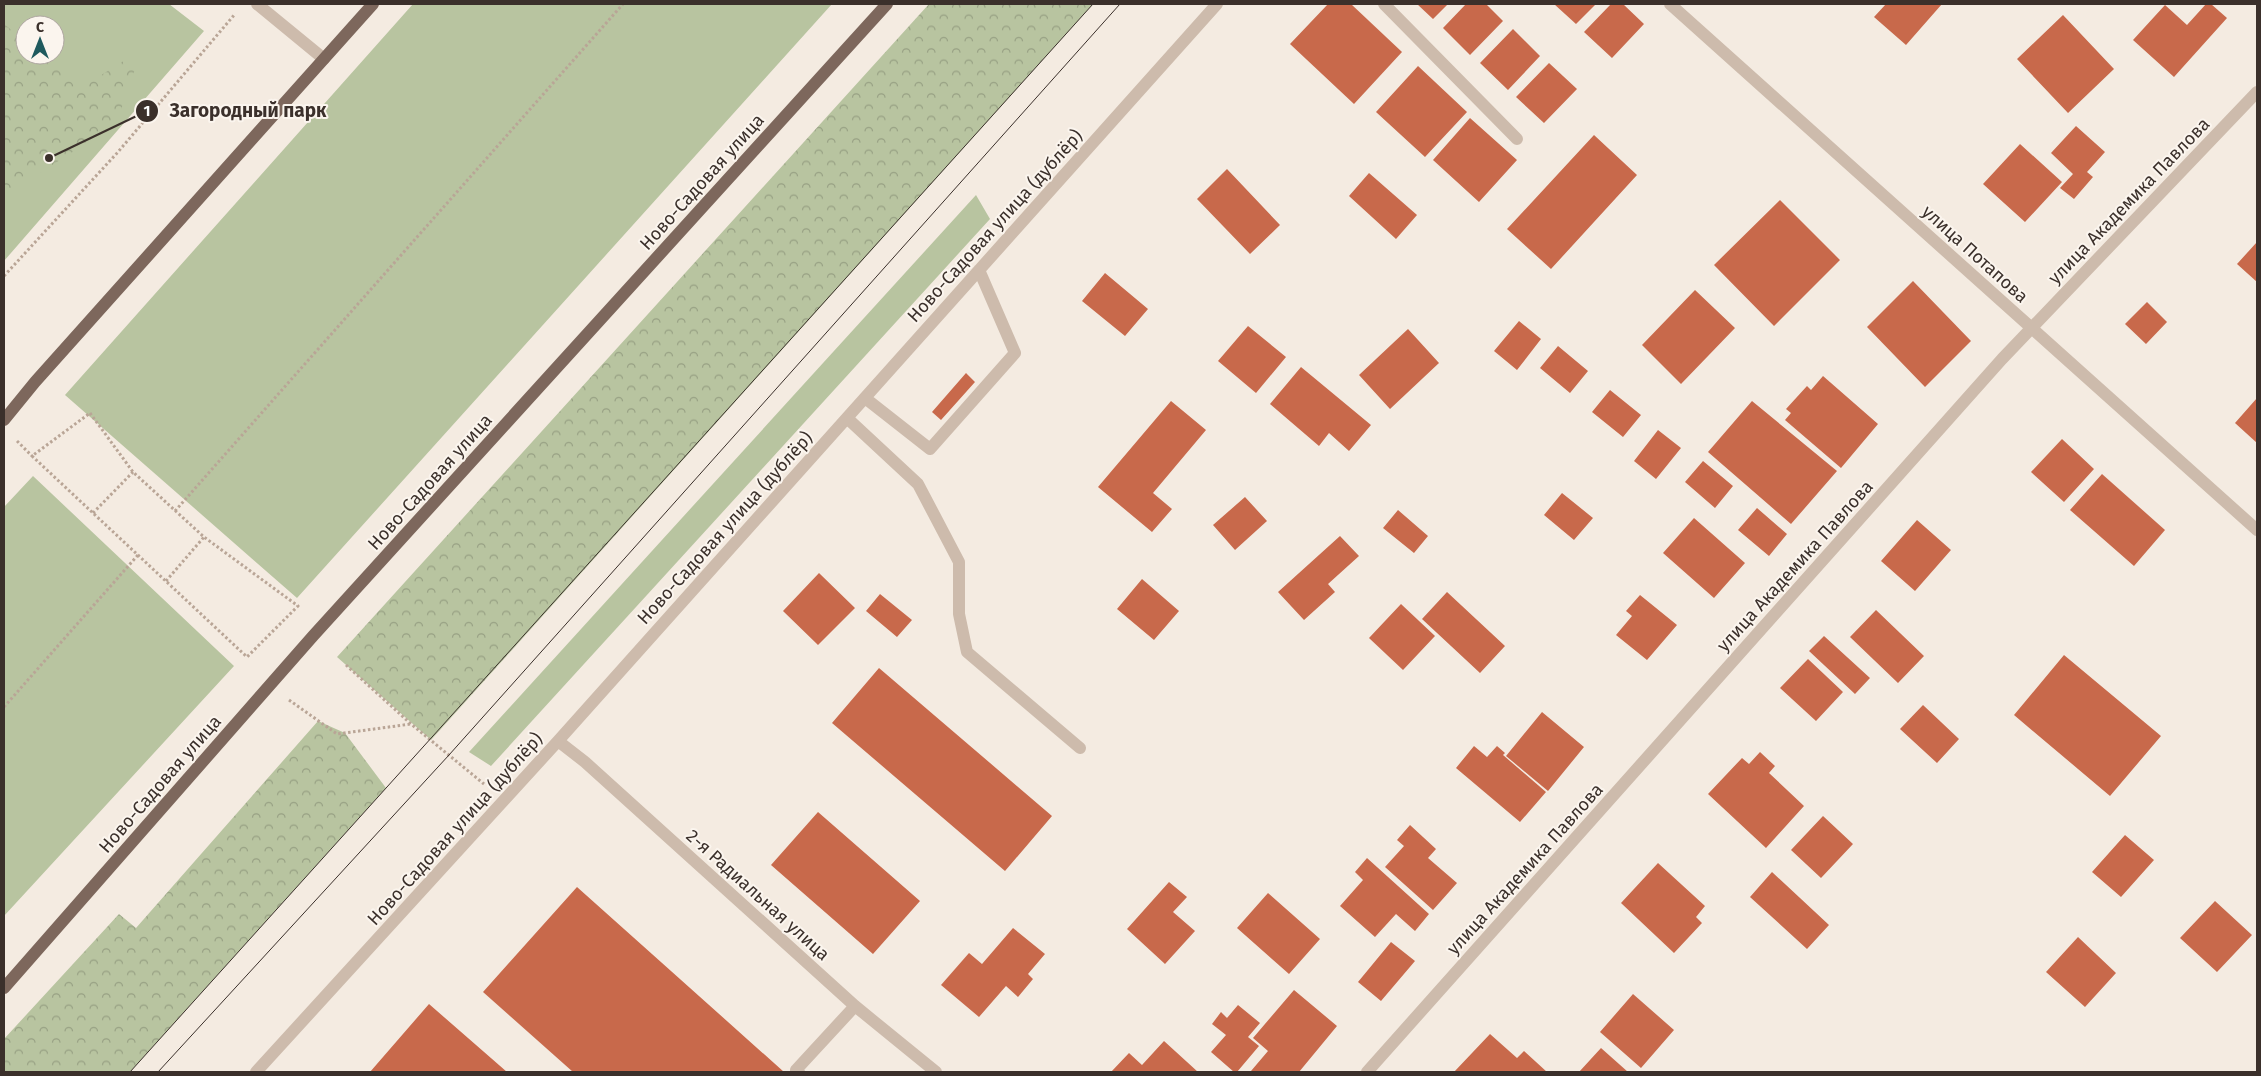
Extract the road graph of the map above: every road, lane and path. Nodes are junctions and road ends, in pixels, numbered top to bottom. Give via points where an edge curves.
1 (257, 4) edge
2 (374, 4) edge
3 (623, 4) edge
4 (887, 4) edge
5 (1217, 4) edge
6 (1384, 4) edge
7 (1670, 4) edge
8 (238, 11) dead end
9 (324, 59) junction
10 (2257, 92) edge
11 (1517, 139) dead end
12 (979, 270) junction
13 (4, 276) edge
14 (2032, 328) junction
15 (865, 398) junction
16 (847, 418) junction
17 (4, 420) edge
18 (132, 472) junction
19 (175, 511) junction
20 (93, 513) junction
21 (2257, 530) edge
22 (204, 537) junction
23 (138, 555) junction
24 (166, 581) junction
25 (247, 657) junction
26 (346, 665) dead end
27 (269, 685) junction
28 (4, 707) edge
29 (411, 724) junction
30 (558, 741) junction
31 (1080, 748) dead end
32 (488, 788) dead end
33 (4, 988) edge
34 (855, 1006) junction
35 (256, 1072) edge
36 (799, 1072) edge
37 (936, 1072) edge
38 (1367, 1072) edge

1 - 9 street
2 - 9 main road
3 - 19 path
4 - 27 main road, Ново-Садовая улица
5 - 12 street, Ново-Садовая улица (дублёр)
6 - 11 street
7 - 14 street, улица Потапова
8 - 13 path via 118,152
9 - 17 main road
10 - 14 street, улица Академика Павлова
12 - 15 street, Ново-Садовая улица (дублёр)
12 - 15 street via 1015,353 930,449
14 - 21 street, улица Потапова
14 - 38 street, улица Академика Павлова
15 - 16 street, Ново-Садовая улица (дублёр)
16 - 30 street, Ново-Садовая улица (дублёр)
16 - 31 street via 918,484 959,562 959,614 967,652
18 - 19 path
18 - 20 path
18 - 20 path via 90,413 32,456
19 - 22 path
20 - 23 path
22 - 24 path
22 - 25 path via 298,606
23 - 24 path
23 - 28 path
24 - 25 path
25 - 27 path
26 - 29 path
27 - 29 path via 337,734
27 - 33 main road, Ново-Садовая улица
29 - 32 path
30 - 34 street, 2-я Радиальная улица
30 - 35 street, Ново-Садовая улица (дублёр)
34 - 36 street via 796,1070
34 - 37 street, 2-я Радиальная улица

